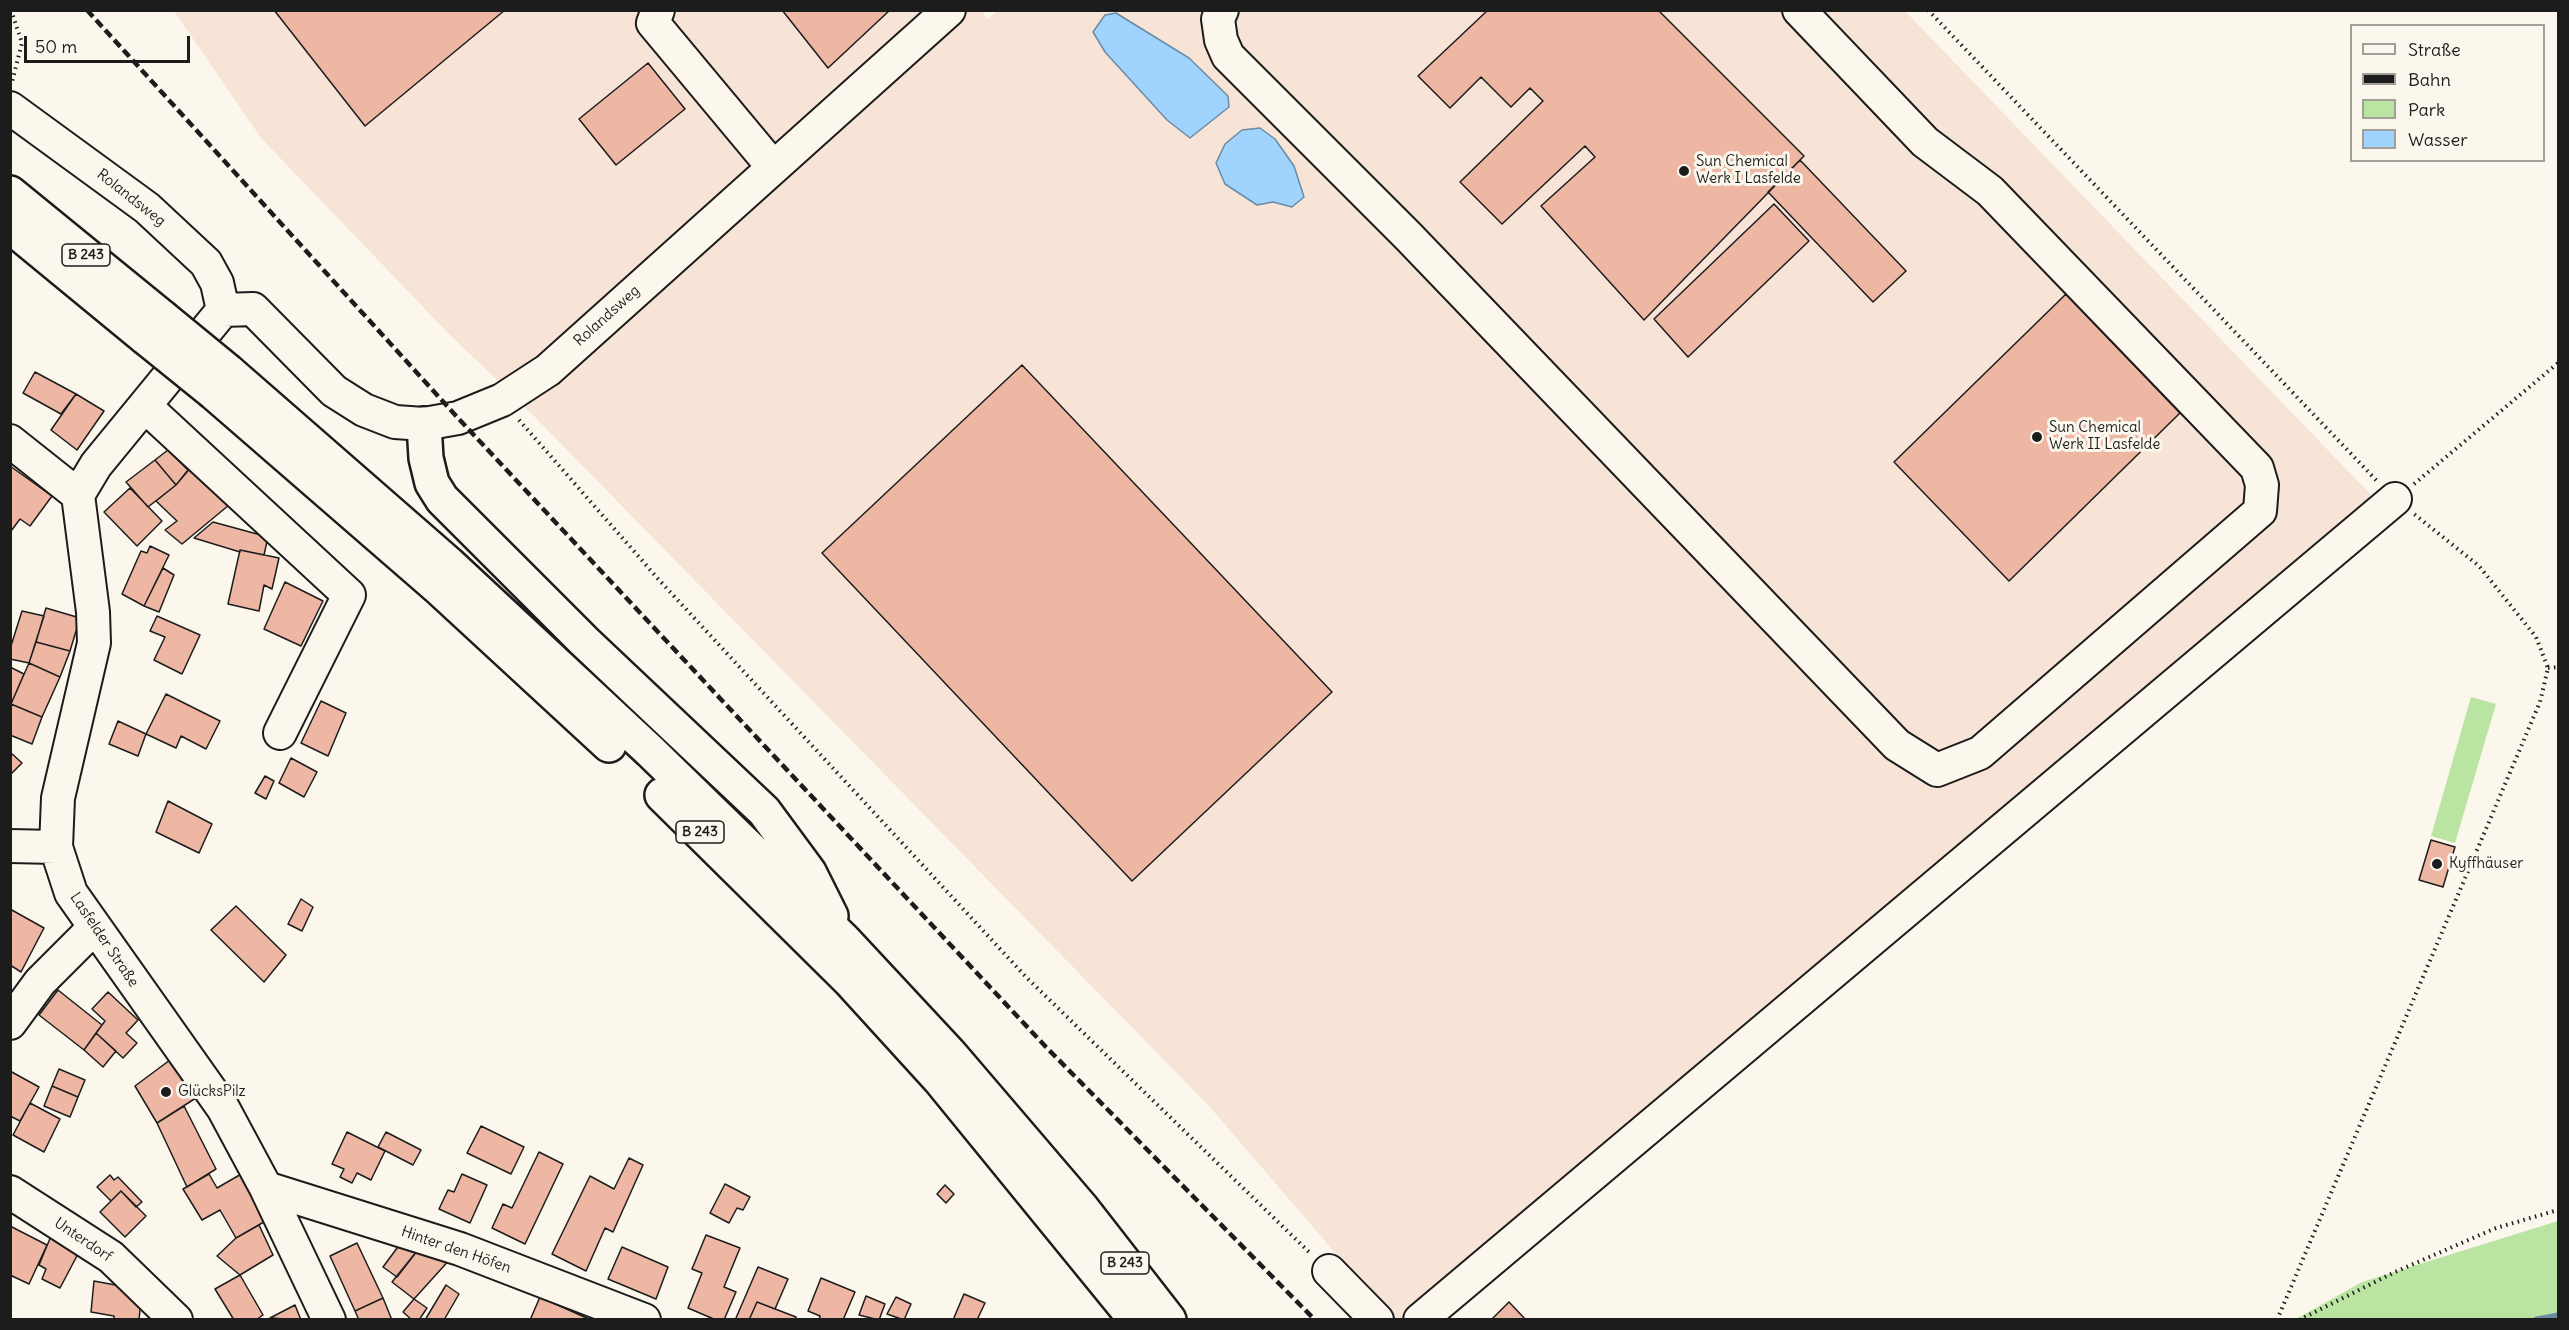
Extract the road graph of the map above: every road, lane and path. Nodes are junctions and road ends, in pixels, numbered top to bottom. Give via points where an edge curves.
1 (11, 10) edge
2 (658, 10) edge
3 (949, 10) edge
4 (1222, 10) edge
5 (1799, 10) edge
6 (1928, 10) edge
7 (10, 90) edge
8 (10, 108) edge
9 (773, 167) junction
10 (10, 193) edge
11 (10, 226) edge
12 (224, 310) junction
13 (154, 327) junction
14 (2559, 363) edge
15 (222, 383) junction
16 (502, 400) junction
17 (146, 407) junction
18 (424, 424) junction
19 (10, 441) edge
20 (78, 495) junction
21 (2395, 500) junction
22 (2559, 667) edge
23 (2548, 668) junction
24 (280, 733) dead end
25 (10, 846) edge
26 (57, 847) junction
27 (94, 928) junction
28 (843, 939) junction
29 (10, 1023) edge
30 (266, 1188) junction
31 (10, 1192) edge
32 (2559, 1210) edge
33 (1329, 1271) joint
34 (176, 1320) edge
35 (328, 1320) edge
36 (644, 1320) edge
37 (1136, 1320) edge
38 (1169, 1320) edge
39 (1377, 1320) edge
40 (1420, 1320) edge
41 (2277, 1320) edge
42 (2299, 1320) edge

1 - 7 path via 22,42
2 - 9 street via 653,23
3 - 9 street, Rolandsweg
4 - 5 street via 1218,19 1228,56 1408,236 1897,746 1937,770 1980,753 2260,511 2262,485 2257,468 1990,190 1925,142
6 - 21 path
8 - 12 street, Rolandsweg via 147,208 206,263 217,283
9 - 16 street, Rolandsweg via 548,370
10 - 13 highway, B 243
11 - 13 highway, B 243
12 - 17 street
12 - 18 street, Rolandsweg via 253,309 334,391 364,410 395,422
13 - 15 highway, B 243, bridge
14 - 21 path
15 - 28 highway, B 243 via 449,564 650,751
15 - 37 highway, B 243 via 644,776 849,980 941,1081
16 - 18 street, Rolandsweg via 458,418
16 - 33 path via 660,581 1026,977
17 - 20 street via 96,465
17 - 24 street via 349,595
18 - 28 highway via 432,483 442,499 764,811 809,872
19 - 20 street
20 - 26 street, Lasfelder Straße via 94,643 58,798
21 - 23 path via 2479,566 2536,637
21 - 40 street
22 - 23 path
23 - 41 path via 2540,702
25 - 26 street
26 - 27 street, Lasfelder Straße via 70,893
27 - 29 street via 40,982
27 - 30 street, Lasfelder Straße via 223,1108
28 - 38 highway, B 243 via 997,1108
30 - 35 street, Lasfelder Straße
30 - 36 street, Hinter den Höfen via 460,1249
31 - 34 street, Unterdorf via 111,1257
32 - 42 path via 2496,1228
33 - 39 street

